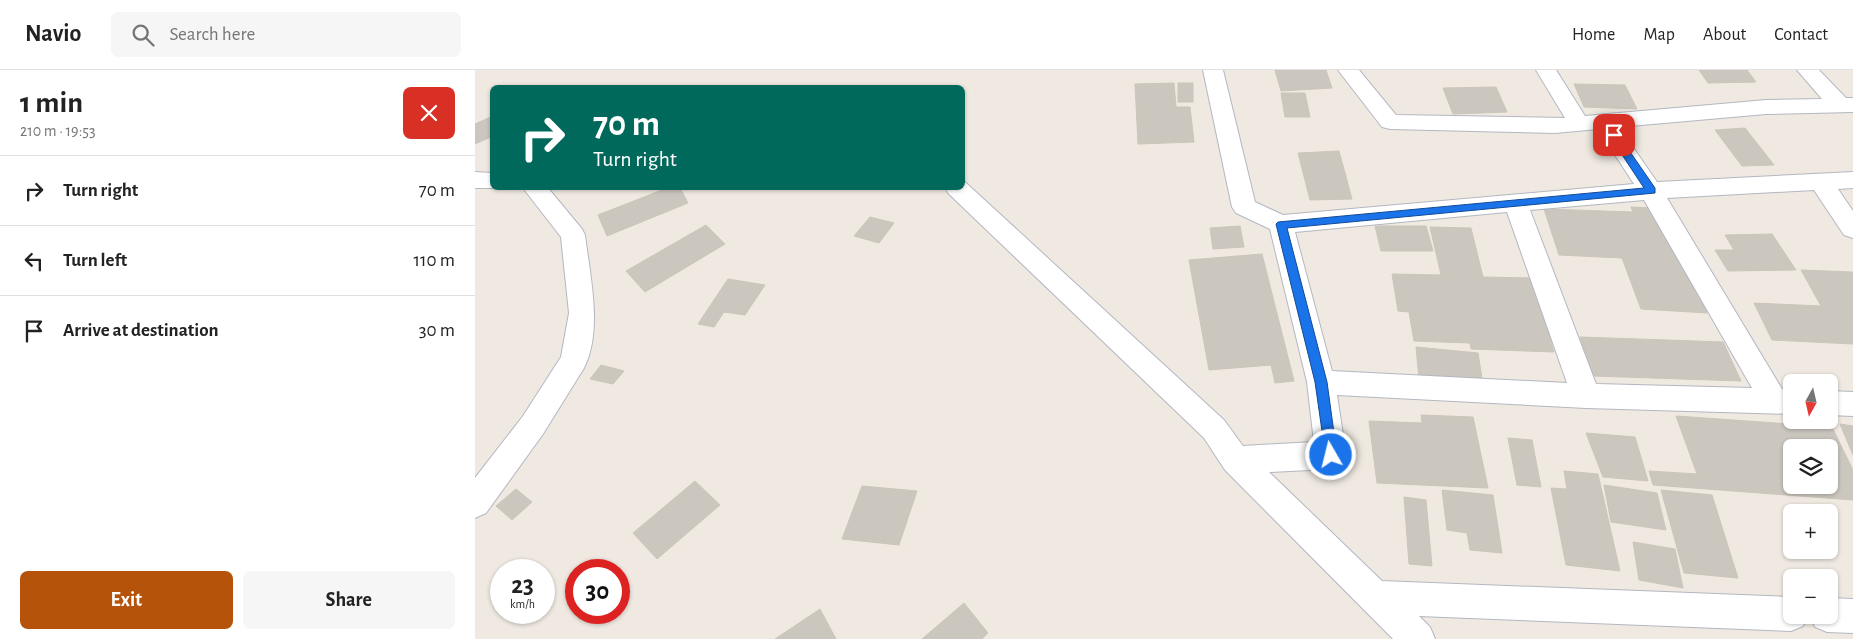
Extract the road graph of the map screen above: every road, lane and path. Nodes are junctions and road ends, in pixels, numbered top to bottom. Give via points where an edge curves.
1 (1213, 70) edge
2 (1348, 70) edge
3 (1545, 70) edge
4 (1807, 70) edge
5 (1846, 105) edge
6 (1604, 121) junction
7 (1579, 124) junction
8 (475, 180) edge
9 (490, 180) edge
10 (1853, 180) edge
11 (1821, 183) junction
12 (537, 190) edge
13 (959, 190) edge
14 (1651, 191) junction
15 (1516, 204) junction
16 (1281, 224) junction
17 (1853, 230) edge
18 (1321, 382) junction
19 (1586, 396) junction
20 (1783, 402) edge
21 (1838, 403) edge
22 (1853, 404) edge
23 (1236, 460) junction
24 (475, 503) edge
25 (1375, 597) junction
26 (1783, 614) edge
27 (1838, 615) edge
28 (1853, 616) edge
29 (1418, 639) edge

1 - 16 street via 1244,207
2 - 7 street via 1390,122
3 - 7 street
4 - 5 street
5 - 6 street via 1766,106
6 - 7 street
6 - 14 street
8 - 9 street
10 - 11 street
11 - 14 street
11 - 17 street
12 - 24 street via 573,235 581,313 574,360 533,425
13 - 23 street via 1214,429
14 - 15 street
14 - 20 street
15 - 16 street
15 - 19 street
16 - 18 street
18 - 19 street
18 - 23 street via 1331,455
19 - 20 street
21 - 22 street
23 - 25 street
25 - 26 street
25 - 29 street
27 - 28 street

